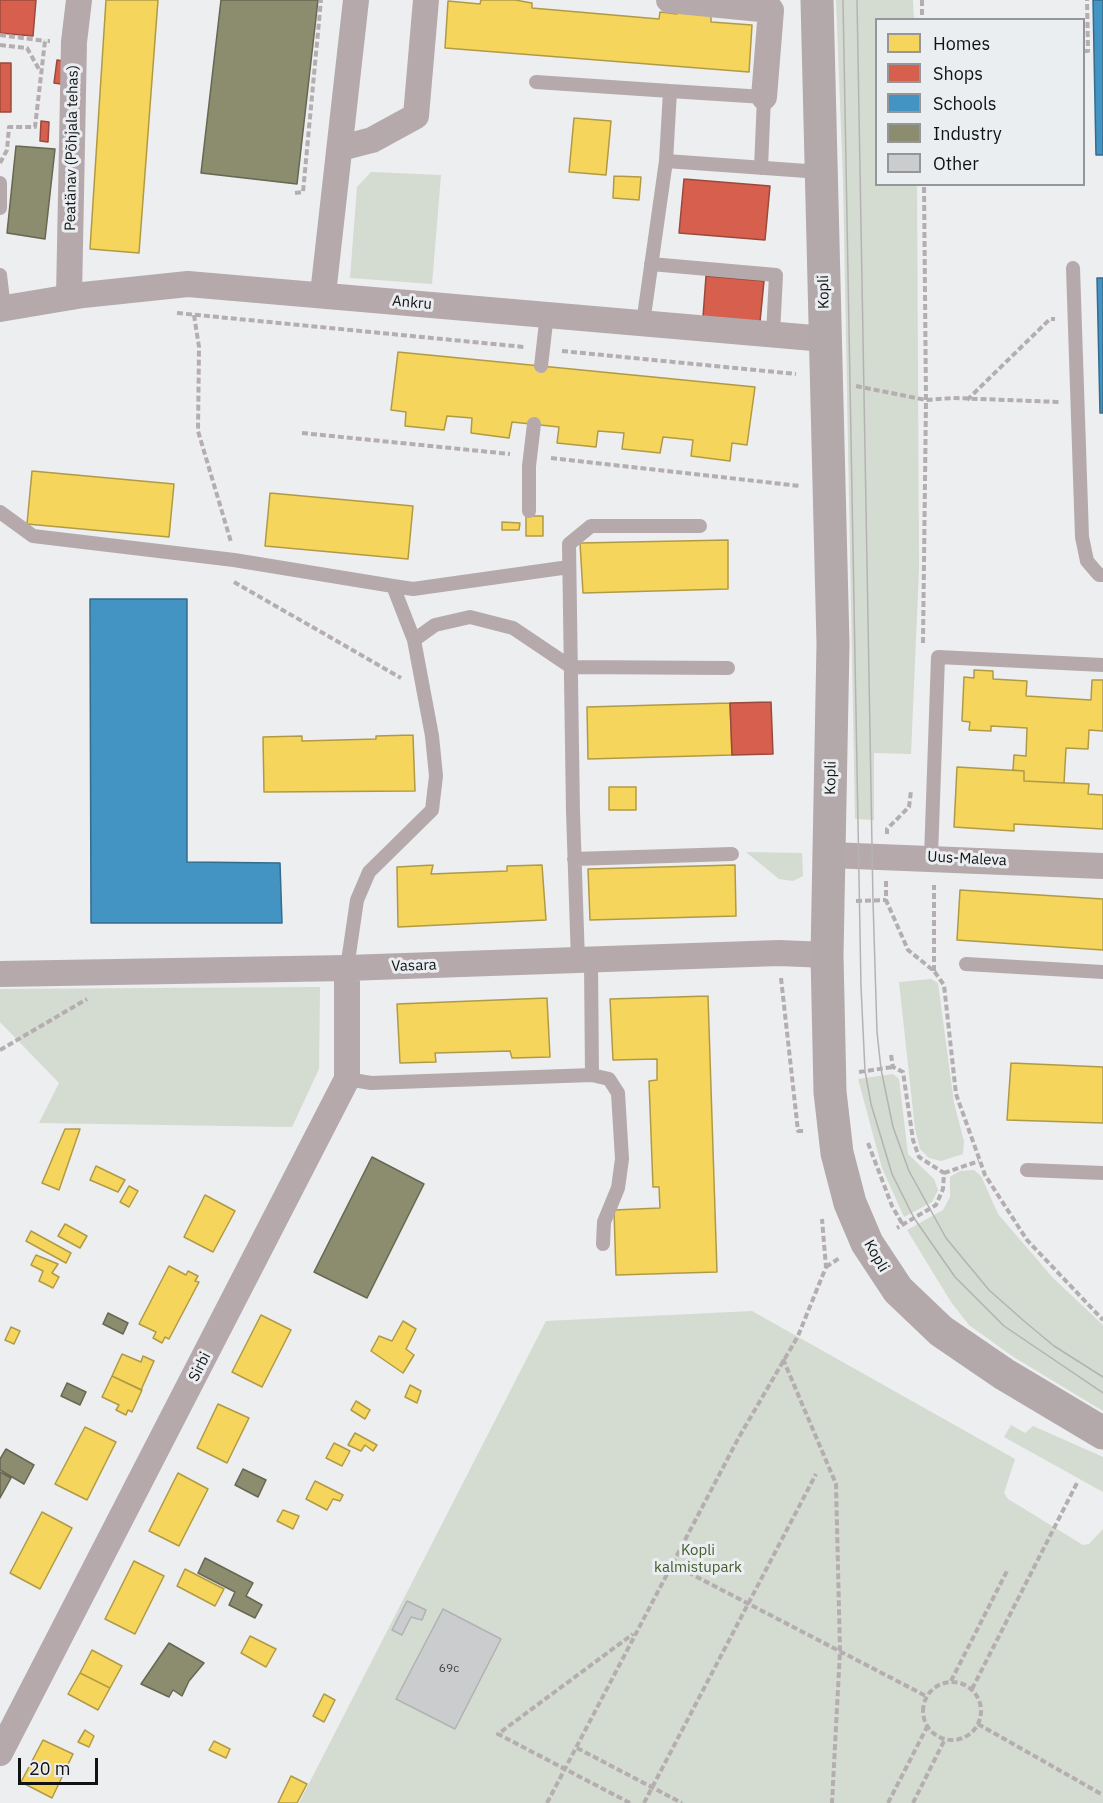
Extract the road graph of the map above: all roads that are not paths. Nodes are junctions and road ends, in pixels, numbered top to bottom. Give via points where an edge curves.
1 (79, 0) edge
2 (356, 0) edge
3 (426, 0) edge
4 (669, 0) edge
5 (817, 0) edge
6 (536, 82) dead end
7 (670, 91) junction
8 (764, 97) junction
9 (341, 148) junction
10 (666, 161) junction
11 (761, 168) junction
12 (821, 172) junction
13 (0, 183) edge
14 (0, 208) edge
15 (651, 264) junction
16 (1072, 268) dead end
17 (0, 275) edge
18 (323, 294) junction
19 (69, 297) junction
20 (2, 309) edge
21 (547, 314) junction
22 (643, 323) junction
23 (773, 334) junction
24 (825, 339) junction
25 (541, 366) dead end
26 (534, 424) dead end
27 (529, 511) dead end
28 (0, 512) edge
29 (700, 526) dead end
30 (569, 567) junction
31 (1103, 575) edge
32 (393, 585) junction
33 (414, 640) junction
34 (1103, 665) edge
35 (571, 667) junction
36 (728, 668) dead end
37 (732, 854) dead end
38 (830, 855) junction
39 (574, 859) junction
40 (1103, 866) edge
41 (932, 869) junction
42 (827, 955) junction
43 (584, 961) junction
44 (966, 964) dead end
45 (346, 968) junction
46 (1103, 972) edge
47 (0, 974) edge
48 (592, 1075) junction
49 (347, 1079) junction
50 (1027, 1170) dead end
51 (1103, 1173) edge
52 (603, 1244) dead end
53 (1103, 1433) edge
54 (0, 1753) edge

1 - 19 street, Peatänav (Põhjala tehas) via 74,42
2 - 9 street
3 - 9 street via 416,116 372,140
4 - 8 street via 771,10
5 - 12 street, Kopli
6 - 7 lane
7 - 8 lane
7 - 10 lane
8 - 11 lane
9 - 18 street
10 - 11 lane
10 - 15 lane
11 - 12 lane
12 - 24 street, Kopli
13 - 14 lane
15 - 22 lane
15 - 23 lane via 776,275
16 - 31 lane via 1082,537 1087,561
17 - 20 lane
18 - 19 street, Ankru via 188,284
18 - 21 street, Ankru
19 - 20 street, Ankru
21 - 22 street, Ankru
21 - 25 lane
22 - 23 street, Ankru
23 - 24 street, Ankru
24 - 38 street, Kopli via 814,380 833,644
26 - 27 lane
28 - 32 lane via 33,536 234,560
29 - 30 lane via 591,526 569,544
30 - 32 lane via 413,589
30 - 35 lane
32 - 33 lane
33 - 35 lane via 435,625 470,617 513,628
33 - 45 lane via 436,776 432,810 369,872 357,900
34 - 41 lane via 938,657
35 - 36 lane
35 - 39 lane
37 - 39 lane
38 - 41 street, Uus-Maleva
38 - 42 street, Kopli
39 - 43 lane
40 - 41 street, Uus-Maleva
42 - 43 street, Vasara via 779,953
42 - 53 street, Kopli via 830,1092 837,1153 849,1203 881,1268 941,1331
43 - 45 street, Vasara
43 - 48 lane
44 - 46 lane
45 - 47 street, Vasara
45 - 49 street, Sirbi
48 - 49 lane via 371,1083
48 - 52 lane via 609,1079 618,1093 622,1159 618,1188 604,1222
49 - 54 street, Sirbi
50 - 51 lane

